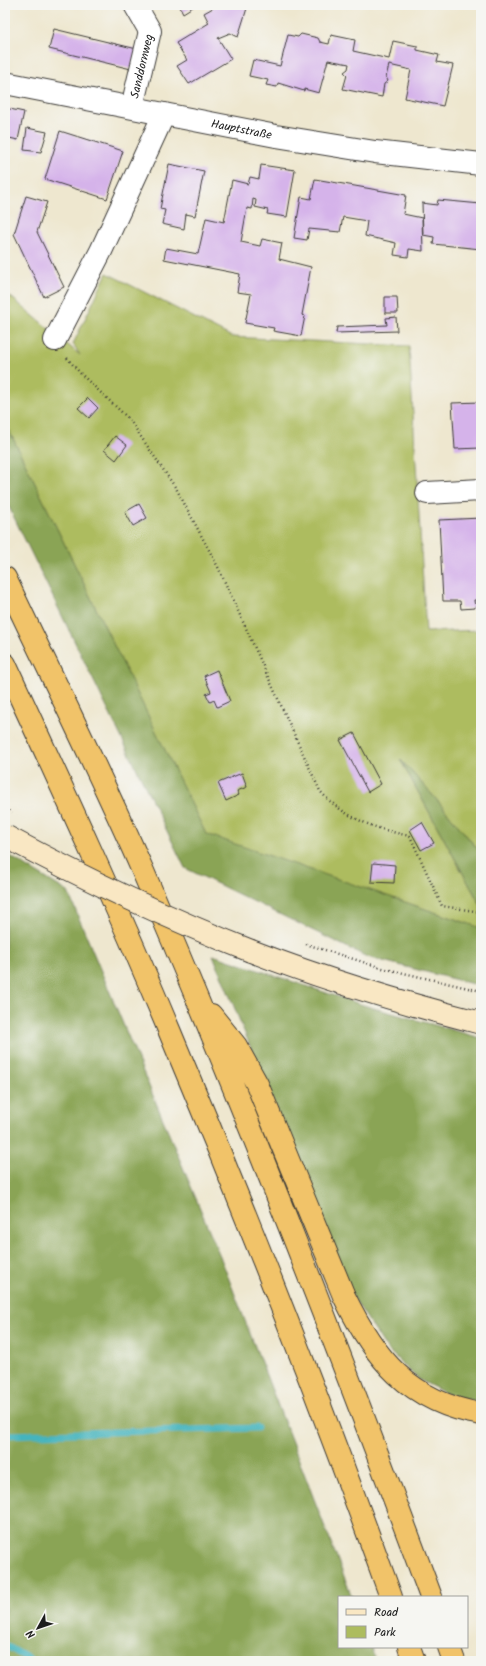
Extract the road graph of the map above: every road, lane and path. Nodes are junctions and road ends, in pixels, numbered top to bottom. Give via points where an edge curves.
1 (135, 5) edge
2 (5, 83) edge
3 (132, 107) junction
4 (164, 114) junction
5 (481, 164) edge
6 (55, 340) joint
7 (481, 490) edge
8 (427, 493) dead end
9 (5, 578) edge
10 (5, 664) edge
11 (5, 836) edge
12 (481, 912) edge
13 (301, 943) dead end
14 (481, 990) edge
15 (200, 1005) junction
16 (481, 1023) edge
17 (481, 1414) edge
18 (391, 1596) edge
19 (431, 1596) edge
20 (409, 1648) edge
21 (449, 1648) edge
22 (414, 1661) edge
23 (454, 1661) edge

1 - 3 street, Sanddornweg via 150,31
2 - 3 street, Hauptstraße
3 - 4 street, Hauptstraße
4 - 5 street, Hauptstraße via 375,152
4 - 6 street via 101,251
6 - 12 path via 73,367 129,419 181,496 218,566 320,791 334,805 357,820 379,829 410,836 442,906
7 - 8 street
9 - 15 highway via 101,778
10 - 18 highway via 172,1037 294,1338
11 - 16 main road, bridge via 143,905 251,951 344,984
13 - 14 path via 382,968
15 - 17 highway via 236,1046 257,1084 344,1296 368,1340 394,1371 421,1393 450,1407
15 - 19 highway via 332,1335
20 - 22 highway
21 - 23 highway

